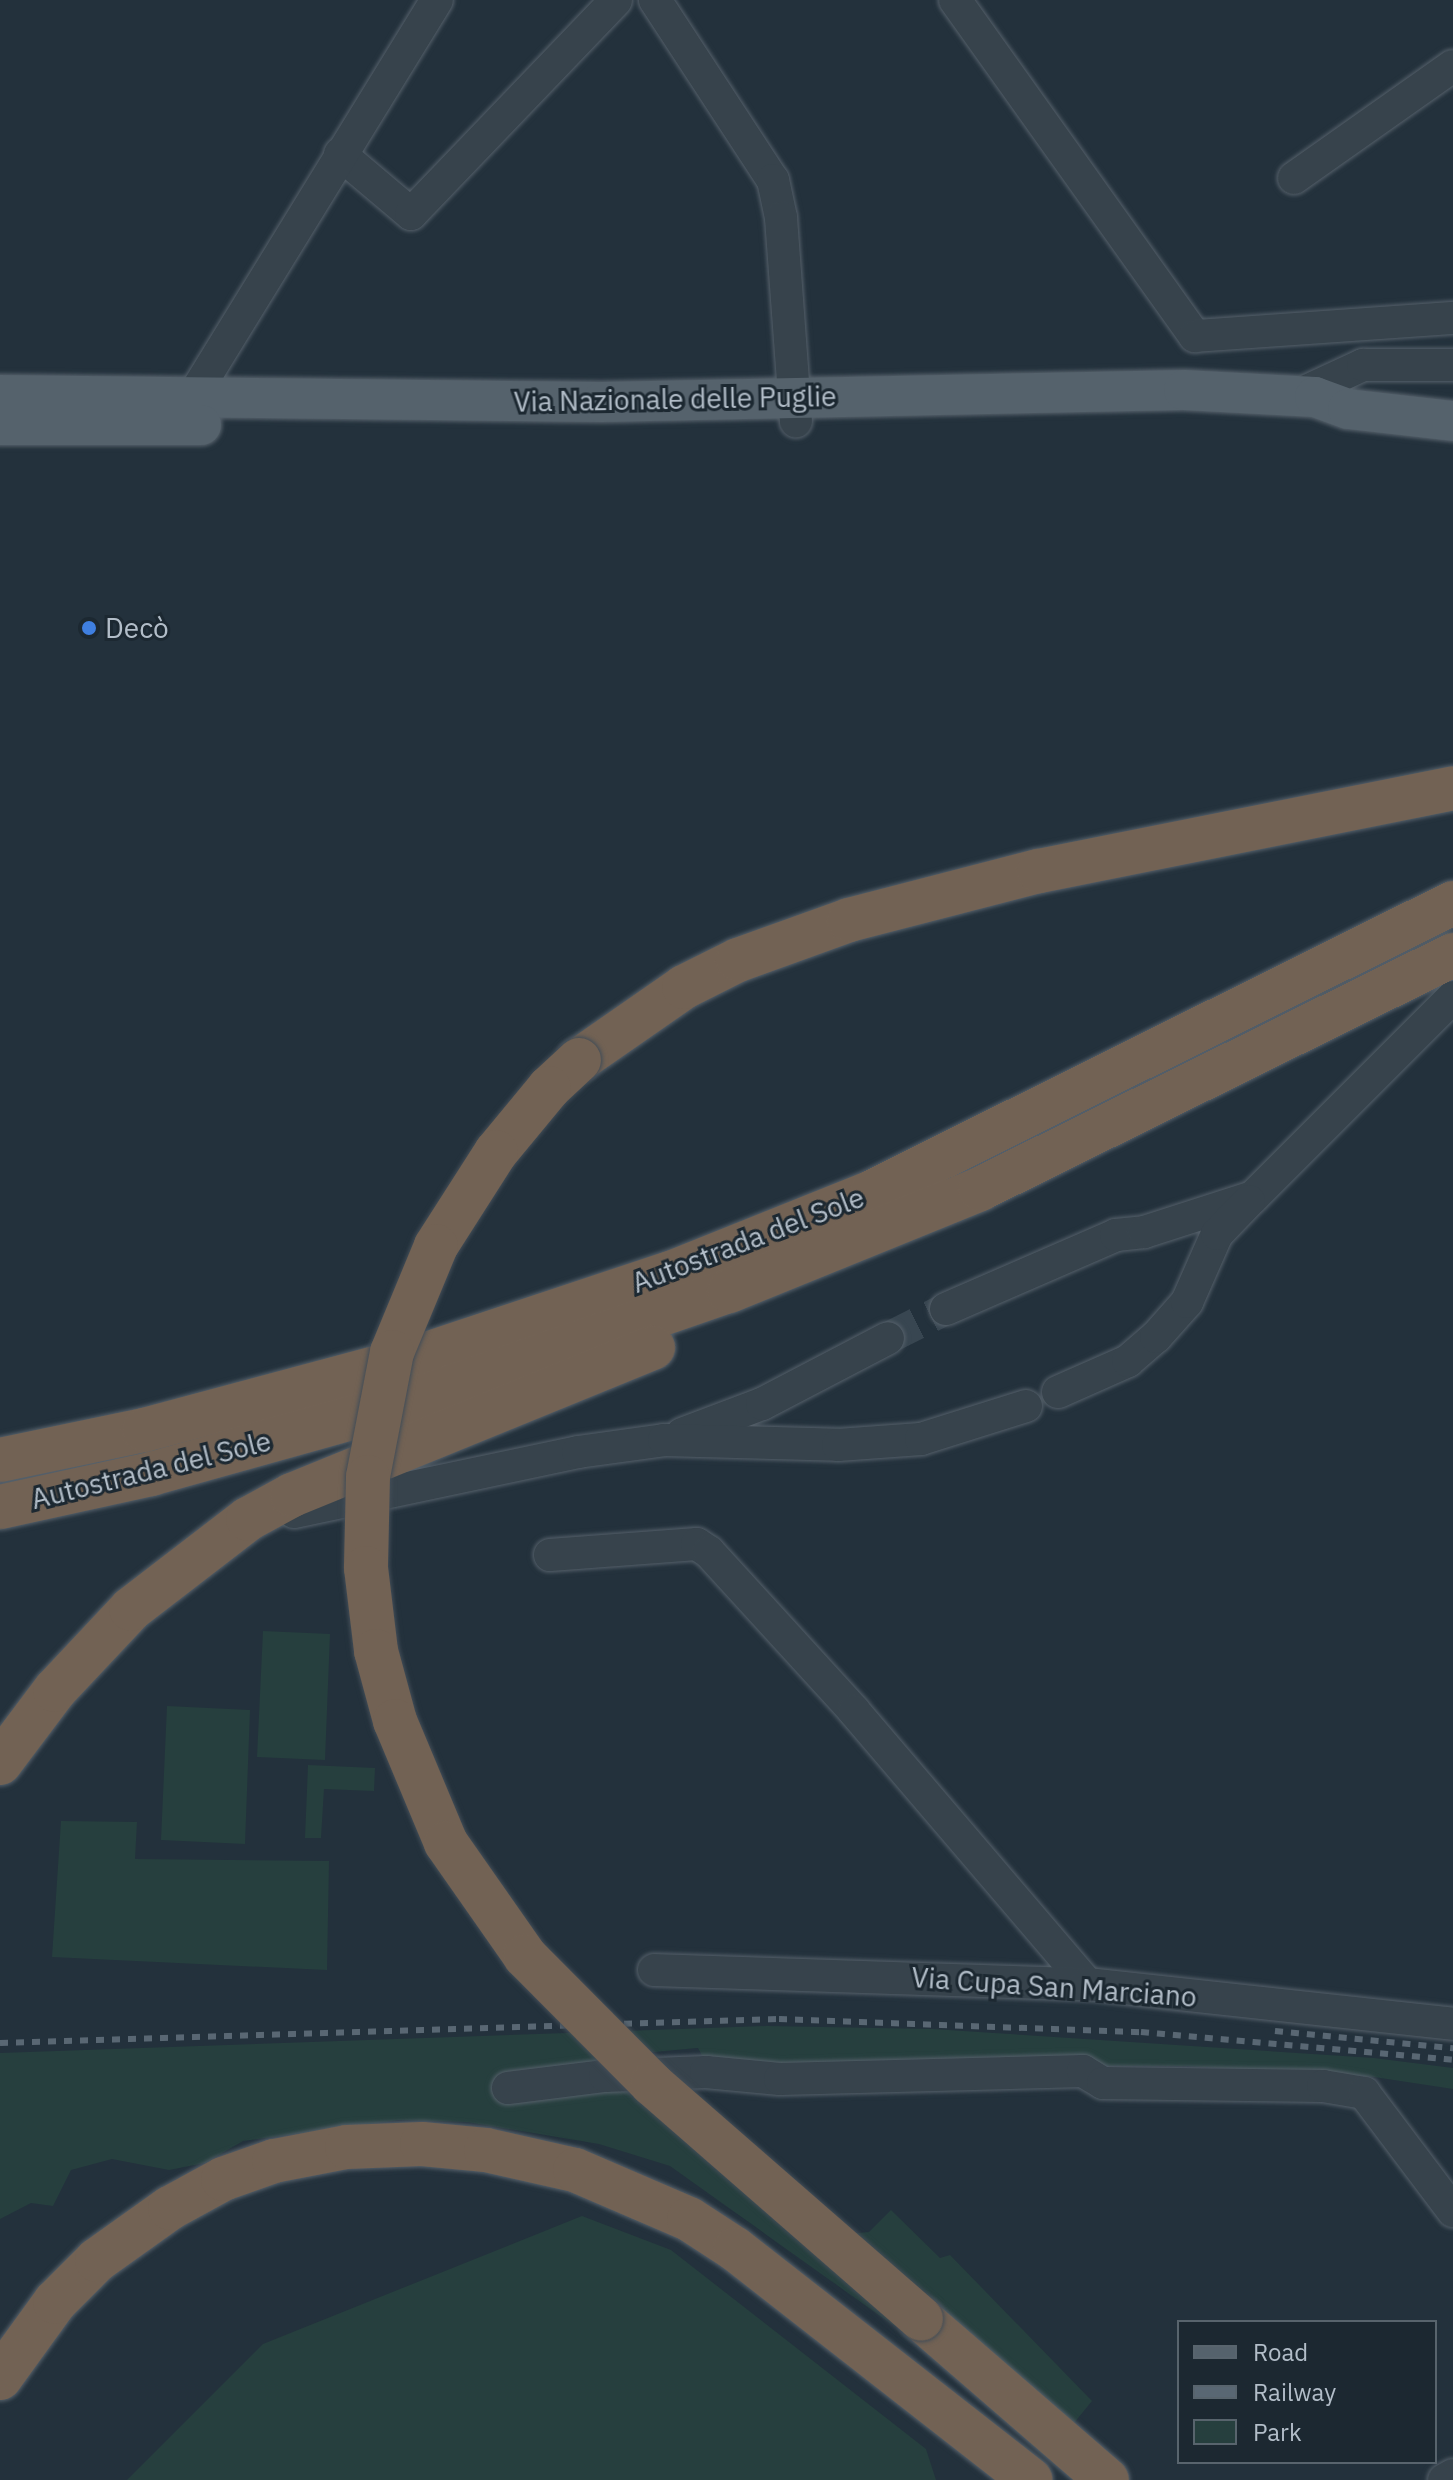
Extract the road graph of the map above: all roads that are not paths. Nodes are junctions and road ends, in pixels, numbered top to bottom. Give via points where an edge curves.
1 (437, 0) edge
2 (616, 0) edge
3 (655, 0) edge
4 (955, 0) edge
5 (1453, 66) edge
6 (340, 154) junction
7 (1294, 178) dead end
8 (1453, 318) edge
9 (1445, 366) edge
10 (0, 395) edge
11 (1298, 395) junction
12 (1348, 409) junction
13 (795, 410) junction
14 (192, 411) junction
15 (1399, 415) junction
16 (1453, 421) edge
17 (0, 425) edge
18 (1453, 788) edge
19 (1453, 903) edge
20 (1453, 955) edge
21 (1453, 997) edge
22 (1253, 1197) junction
23 (937, 1206) junction
24 (946, 1309) tunnel mouth
25 (888, 1338) tunnel mouth
26 (1058, 1392) dead end
27 (1026, 1406) dead end
28 (664, 1440) junction
29 (0, 1460) edge
30 (151, 1474) junction
31 (0, 1507) edge
32 (248, 1519) junction
33 (0, 1526) edge
34 (550, 1555) dead end
35 (0, 1763) edge
36 (654, 1970) dead end
37 (1087, 1984) junction
38 (1453, 2024) edge
39 (508, 2088) dead end
40 (1453, 2211) edge
41 (0, 2378) edge
42 (1453, 2475) edge
43 (1031, 2480) edge
44 (1107, 2480) edge
45 (1444, 2480) edge

1 - 6 street
2 - 6 street via 411,214
3 - 13 street via 773,180 781,218
4 - 8 street via 1195,336
5 - 7 street
6 - 14 street
9 - 11 street via 1363,365
9 - 15 street via 1403,388
10 - 14 main road, Via Nazionale delle Puglie
11 - 12 main road, Via Nazionale delle Puglie
11 - 13 main road, Via Nazionale delle Puglie via 1184,390
12 - 13 main road, Via Nazionale delle Puglie via 1302,417
12 - 15 main road, Via Nazionale delle Puglie
13 - 14 main road, Via Nazionale delle Puglie
14 - 17 main road, Via Nazionale delle Puglie
15 - 16 main road, Via Nazionale delle Puglie
18 - 44 highway, bridge via 1039,871 849,920 738,960 684,987 579,1060 496,1152 436,1246 396,1341 368,1477 366,1568 380,1665 422,1792 482,1900 525,1956 652,2084
19 - 29 highway, Autostrada del Sole via 872,1192 671,1273 424,1355 144,1430
20 - 23 highway, Autostrada del Sole
21 - 22 street
22 - 24 street via 1144,1232 1116,1235
22 - 26 street via 1217,1234 1187,1302 1156,1337 1128,1361
23 - 30 highway, Autostrada del Sole via 729,1291 586,1342 405,1403
23 - 32 highway via 826,1280 292,1495
25 - 28 street via 762,1404
27 - 28 street via 921,1439 838,1445
28 - 32 street via 563,1454
30 - 31 highway, Autostrada del Sole
30 - 33 street
32 - 35 highway via 131,1609 55,1690
34 - 37 street via 697,1544 709,1552 854,1711
36 - 37 street, Via Cupa San Marciano
37 - 38 street, Via Cupa San Marciano
39 - 40 street via 692,2073 795,2079 1083,2071 1103,2083 1323,2086 1364,2093
41 - 43 highway via 55,2302 97,2260 170,2208 223,2179 274,2161 347,2147 422,2144 486,2150 575,2170 689,2219 735,2249
42 - 45 street

